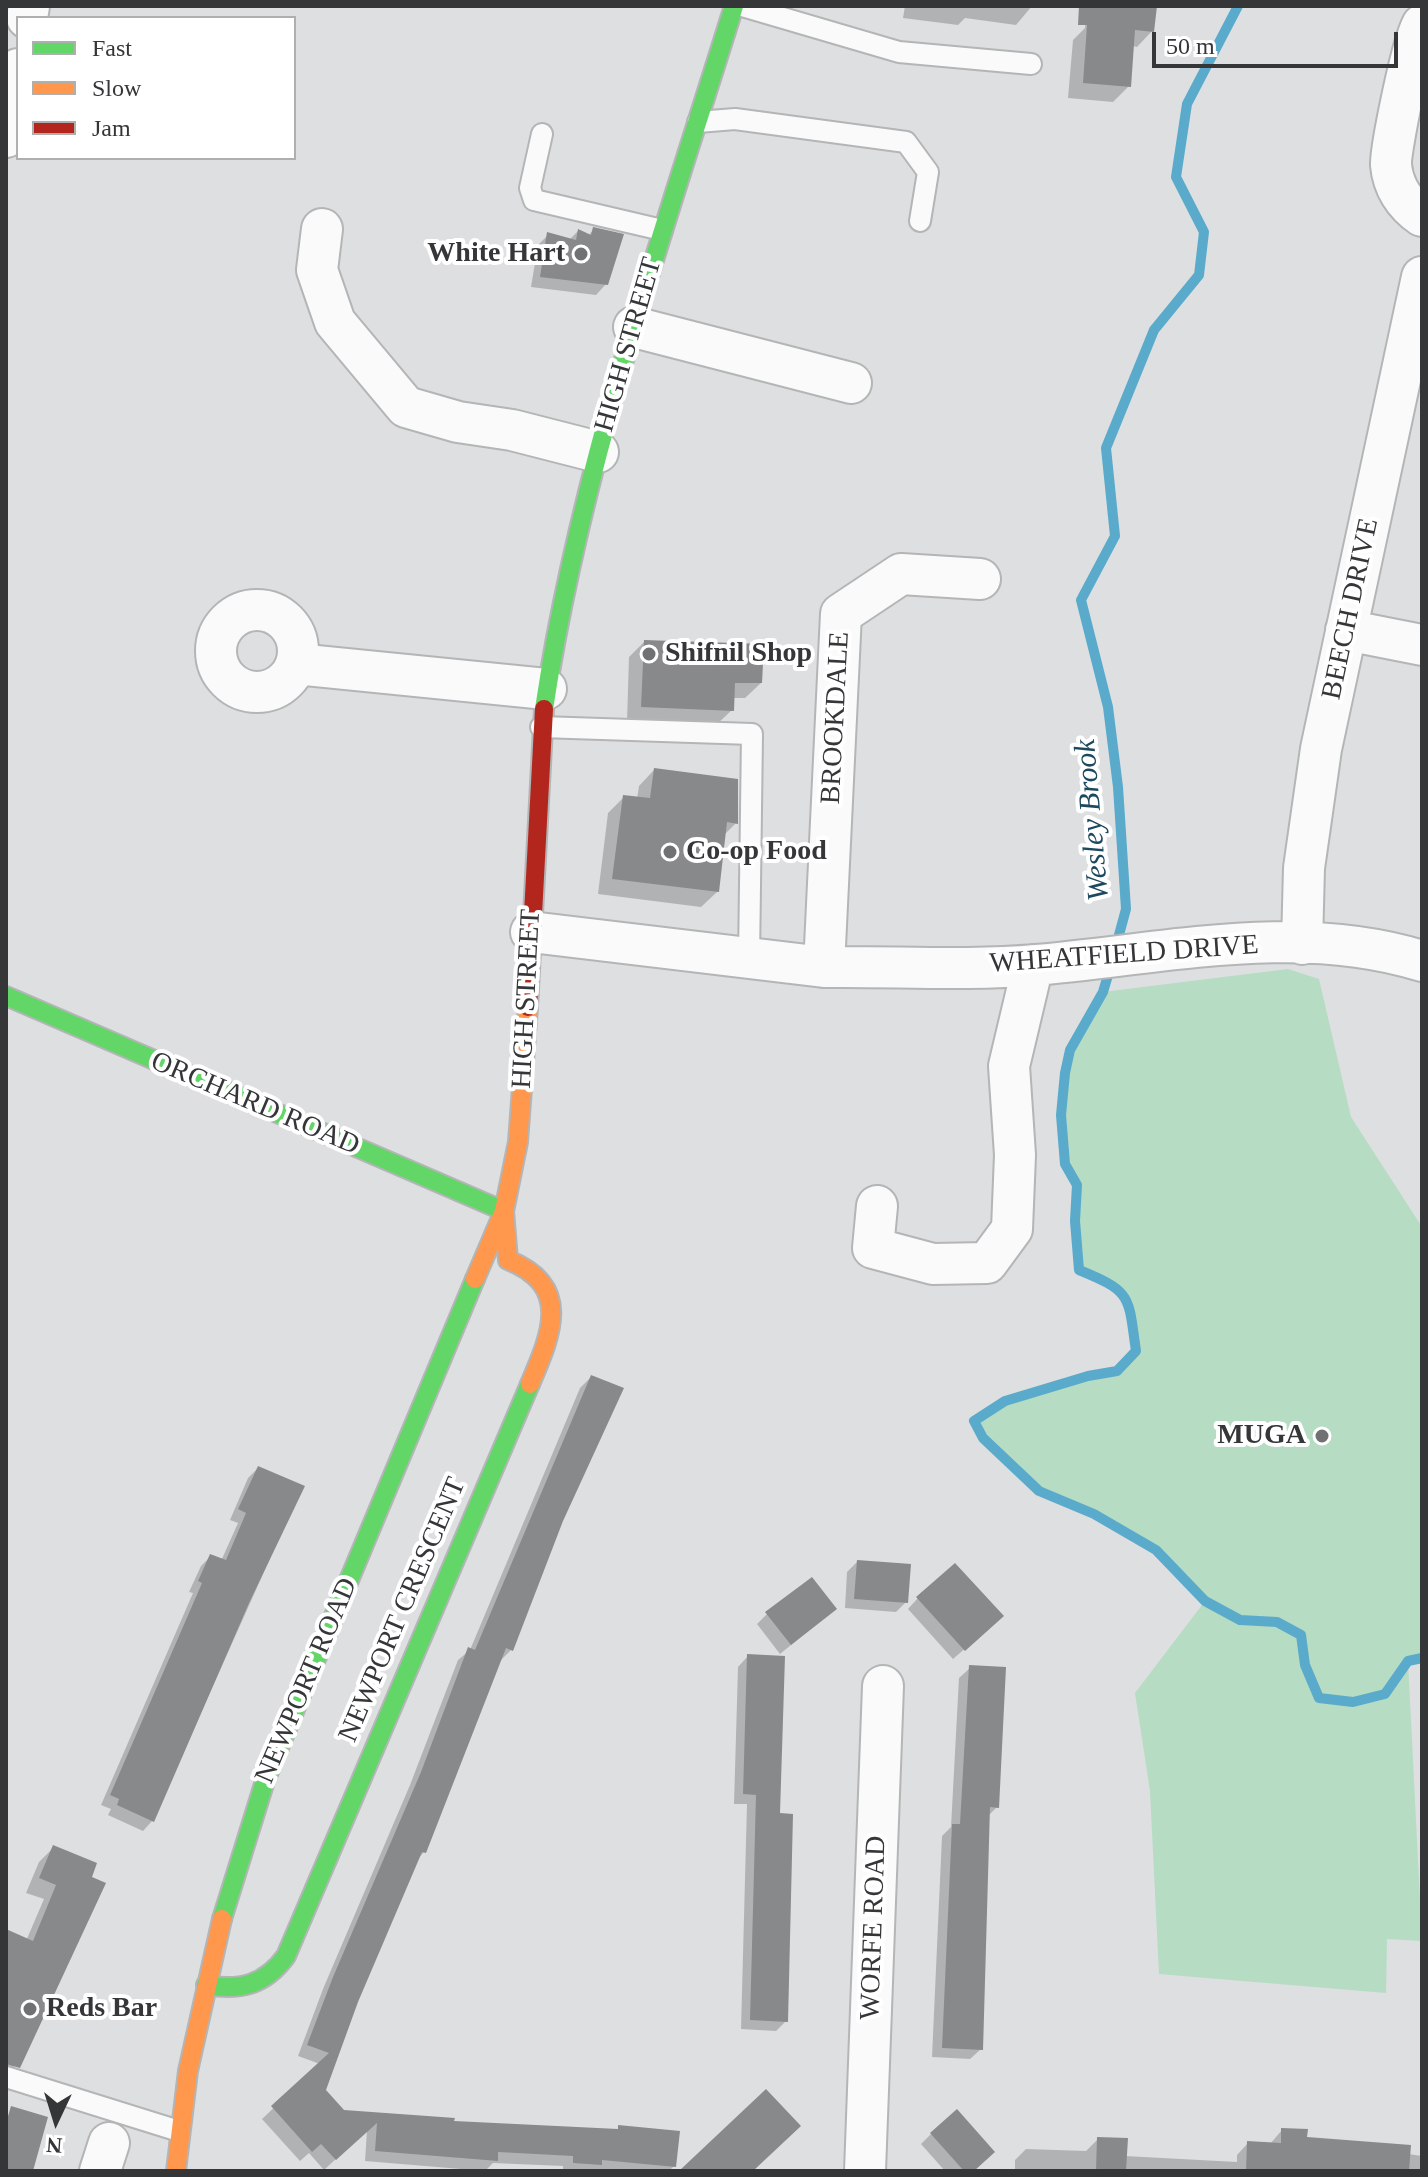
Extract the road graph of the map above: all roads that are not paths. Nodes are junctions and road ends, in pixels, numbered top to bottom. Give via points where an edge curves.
1 (734, 6) edge
2 (742, 6) edge
3 (1422, 25) edge
4 (1031, 64) dead end
5 (16, 80) edge
6 (698, 122) junction
7 (542, 134) dead end
8 (6, 137) edge
9 (1422, 216) edge
10 (920, 221) dead end
11 (322, 229) dead end
12 (662, 230) junction
13 (1422, 277) edge
14 (634, 327) junction
15 (851, 383) dead end
16 (598, 452) junction
17 (980, 579) dead end
18 (1346, 630) junction
19 (1422, 645) edge
20 (296, 664) dead end
21 (543, 708) junction
22 (531, 932) junction
23 (1302, 944) junction
24 (749, 960) junction
25 (1422, 961) edge
26 (1033, 965) junction
27 (824, 967) junction
28 (6, 996) edge
29 (877, 1206) dead end
30 (504, 1211) junction
31 (883, 1686) dead end
32 (206, 1985) junction
33 (6, 2077) edge
34 (179, 2131) junction
35 (176, 2171) edge
36 (865, 2171) edge

1 - 6 main road, HIGH STREET
2 - 4 lane via 899,52
3 - 9 street via 1391,162 1396,188
5 - 8 street
6 - 10 lane via 735,119 906,142 928,172
6 - 12 main road, HIGH STREET
7 - 12 lane via 530,188 534,200
11 - 16 street via 317,270 335,322 406,407
12 - 14 main road, HIGH STREET
13 - 18 street, BEECH DRIVE
14 - 15 street
14 - 16 main road, HIGH STREET
16 - 21 main road, HIGH STREET via 557,620
17 - 27 street, BROOKDALE via 901,574 841,614
18 - 19 street
18 - 23 street, BEECH DRIVE via 1304,868
20 - 21 street
21 - 22 main road, HIGH STREET
21 - 24 lane via 752,734
22 - 24 street
22 - 30 main road, HIGH STREET via 518,1142
23 - 25 street, WHEATFIELD DRIVE via 1363,947
23 - 26 street, WHEATFIELD DRIVE via 1224,944
24 - 27 street
26 - 27 street, WHEATFIELD DRIVE
26 - 29 street via 1009,1066 1015,1155 1012,1229 987,1263 933,1264 873,1248
28 - 30 main road, ORCHARD ROAD
30 - 32 main road, NEWPORT ROAD via 265,1781 233,1871
30 - 32 main road, NEWPORT CRESCENT via 508,1260 538,1276 551,1296 555,1312 549,1340 286,1956 274,1974 253,1987
31 - 36 street, WORFE ROAD
32 - 34 main road, NEWPORT ROAD
33 - 34 lane
34 - 35 main road, NEWPORT ROAD

